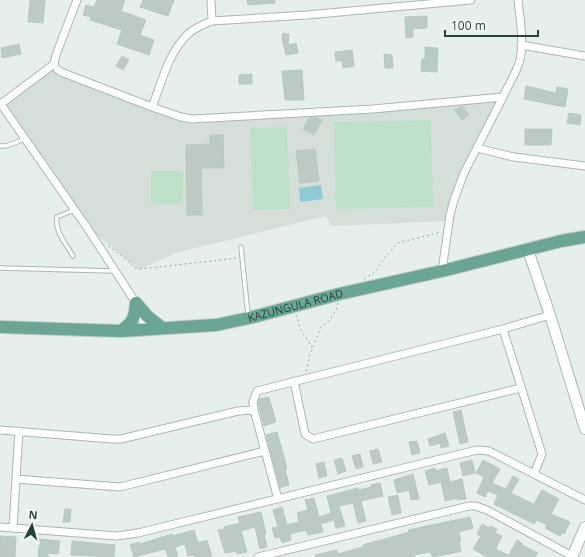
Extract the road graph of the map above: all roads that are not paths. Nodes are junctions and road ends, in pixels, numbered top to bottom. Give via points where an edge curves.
1 (77, 0) edge
2 (211, 0) edge
3 (471, 0) edge
4 (518, 0) edge
5 (410, 3) edge
6 (212, 21) junction
7 (521, 45) junction
8 (585, 56) edge
9 (54, 64) junction
10 (503, 97) junction
11 (0, 103) edge
12 (152, 107) junction
13 (25, 139) junction
14 (0, 146) edge
15 (477, 148) junction
16 (585, 166) edge
17 (74, 210) junction
18 (585, 237) edge
19 (241, 247) dead end
20 (528, 250) junction
21 (73, 256) dead end
22 (0, 268) edge
23 (114, 271) junction
24 (442, 271) junction
25 (136, 303) junction
26 (550, 315) junction
27 (249, 318) junction
28 (0, 326) edge
29 (162, 328) junction
30 (503, 329) junction
31 (146, 330) junction
32 (121, 331) junction
33 (294, 381) junction
34 (521, 388) junction
35 (254, 410) junction
36 (584, 424) edge
37 (1, 429) edge
38 (19, 432) junction
39 (265, 451) junction
40 (534, 474) junction
41 (16, 479) junction
42 (278, 499) junction
43 (585, 500) edge
44 (585, 526) edge
45 (0, 527) edge
46 (12, 528) junction
47 (258, 557) edge
48 (572, 557) edge

1 - 9 street
2 - 6 street
3 - 5 street
4 - 7 street
5 - 6 street via 307,15
6 - 12 street via 197,27 177,46
7 - 8 street
7 - 10 street via 520,61
9 - 11 street
9 - 12 street via 61,72
10 - 12 street via 192,119
10 - 15 street
11 - 13 street
13 - 14 lane
13 - 17 street
15 - 16 street via 514,157
15 - 24 street via 454,200
17 - 21 lane via 57,218 56,223
17 - 23 street
18 - 20 main road, KAZUNGULA ROAD
19 - 27 lane
20 - 24 main road, KAZUNGULA ROAD
20 - 26 street
22 - 23 lane
23 - 25 street
24 - 27 main road, KAZUNGULA ROAD via 339,294
25 - 29 main road
25 - 31 street
25 - 32 main road via 134,318
26 - 30 street
26 - 36 street
27 - 29 main road, KAZUNGULA ROAD via 216,325
28 - 32 main road, KAZUNGULA ROAD
29 - 31 main road, KAZUNGULA ROAD
30 - 33 street
30 - 34 street
31 - 32 main road, KAZUNGULA ROAD
33 - 34 street via 306,434 313,439
33 - 35 street via 257,391 253,402
34 - 40 street via 542,454
35 - 38 street via 238,411 121,439
35 - 39 street
37 - 38 street
38 - 41 street
39 - 41 street via 120,487
39 - 42 street
40 - 42 street via 489,451 477,450
40 - 43 street
41 - 46 street
42 - 46 street via 117,536
44 - 48 street
45 - 46 street
47 - 48 street via 476,506 489,510

